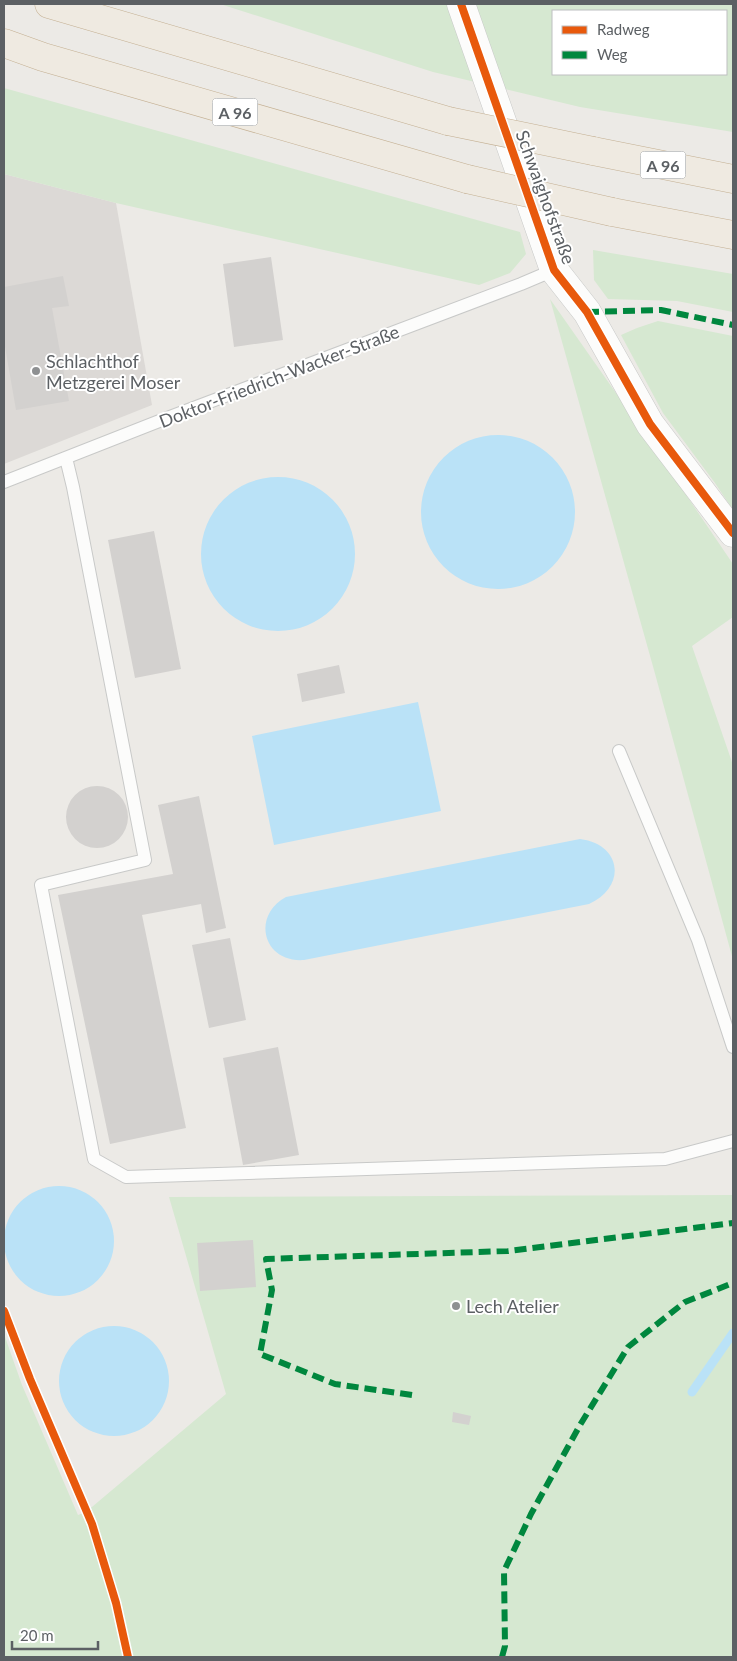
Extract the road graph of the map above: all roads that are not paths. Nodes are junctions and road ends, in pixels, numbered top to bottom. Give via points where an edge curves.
1 (49, 4) edge
2 (461, 4) edge
3 (4, 42) edge
4 (733, 179) edge
5 (733, 235) edge
6 (554, 270) junction
7 (66, 458) junction
8 (4, 482) edge
9 (733, 534) edge
10 (619, 752) dead end
11 (733, 1048) edge
12 (733, 1141) edge

1 - 4 highway, A 96, bridge via 448,121
2 - 6 street, Schwaighofstraße
3 - 5 highway, A 96, bridge via 43,57 467,179
6 - 7 lane, Doktor-Friedrich-Wacker-Straße
6 - 9 street, Schwaighofstraße via 587,312 650,424
7 - 8 lane, Doktor-Friedrich-Wacker-Straße
7 - 12 lane via 145,860 41,885 94,1159 126,1177 665,1158
10 - 11 lane via 698,940

